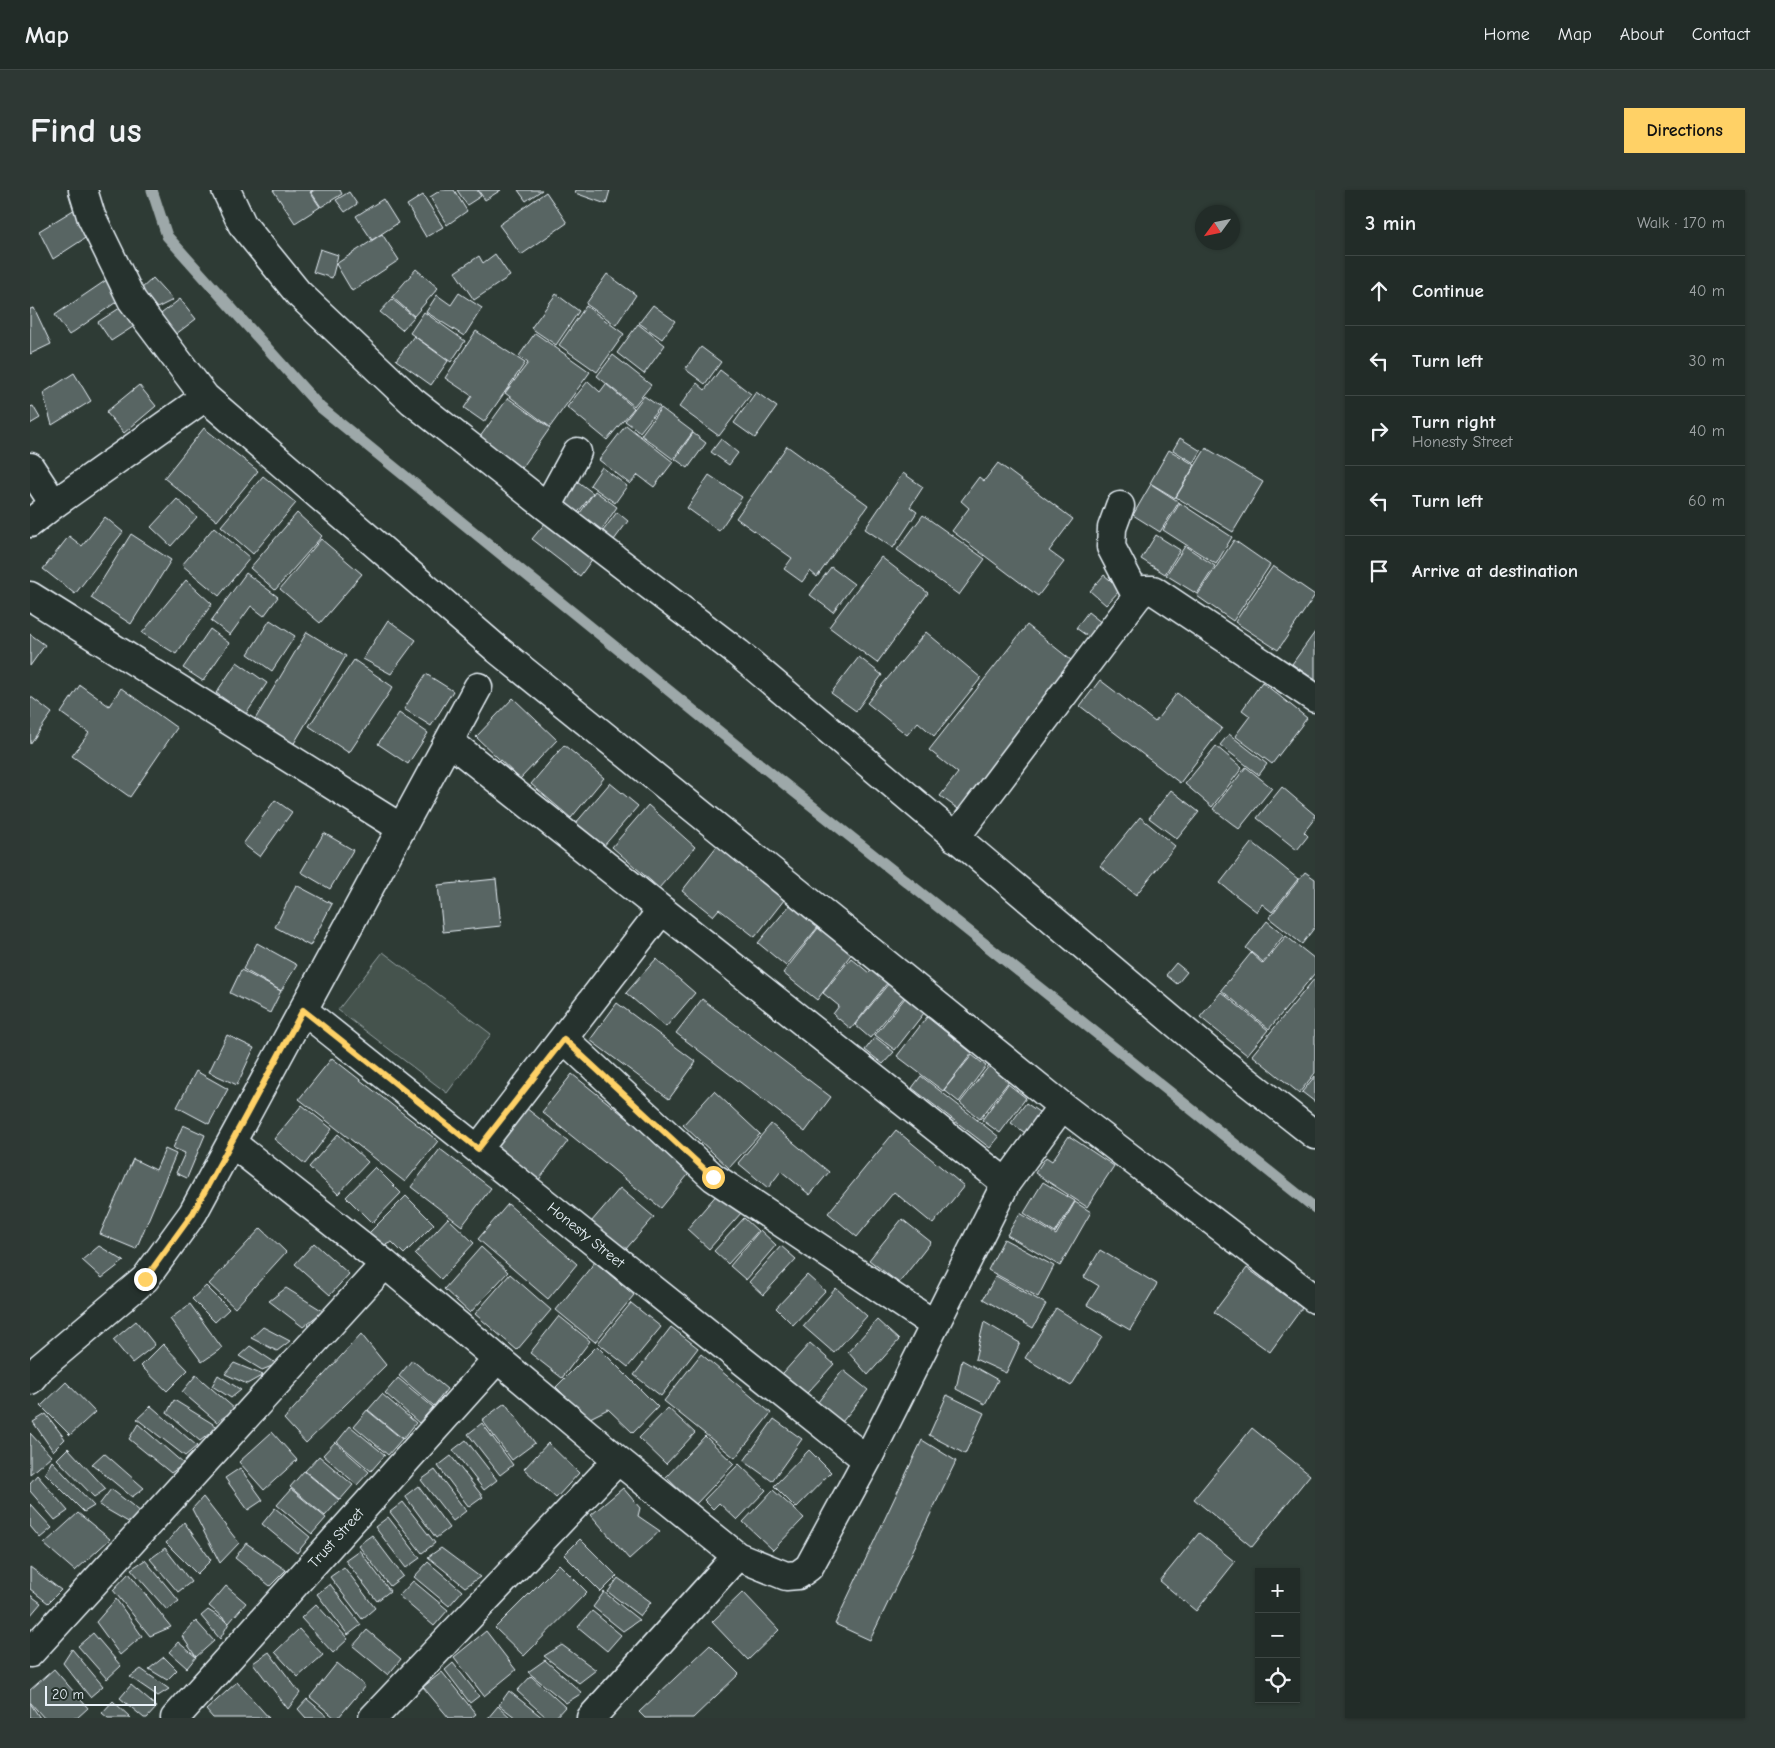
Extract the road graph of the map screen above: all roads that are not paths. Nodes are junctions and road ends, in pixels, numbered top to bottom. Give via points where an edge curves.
1 (84, 190) edge
2 (226, 190) edge
3 (205, 397) junction
4 (577, 452) dead end
5 (30, 467) edge
6 (54, 504) junction
7 (1120, 506) dead end
8 (547, 507) junction
9 (30, 523) edge
10 (30, 596) edge
11 (1137, 596) junction
12 (478, 687) dead end
13 (1315, 698) edge
14 (450, 742) junction
15 (401, 828) junction
16 (955, 838) junction
17 (661, 911) junction
18 (303, 1010) junction
19 (564, 1039) junction
20 (1062, 1106) junction
21 (1315, 1135) edge
22 (232, 1143) junction
23 (478, 1149) junction
24 (1006, 1183) junction
25 (385, 1264) junction
26 (1315, 1299) edge
27 (935, 1325) junction
28 (497, 1359) junction
29 (30, 1380) edge
30 (618, 1460) junction
31 (868, 1460) junction
32 (737, 1556) junction
33 (30, 1653) edge
34 (175, 1718) edge
35 (373, 1718) edge
36 (591, 1718) edge

1 - 3 street via 91,216 132,300
2 - 8 street via 242,224 298,293 412,401
3 - 6 street
3 - 20 street via 498,650
4 - 8 street
5 - 6 street
6 - 9 street
7 - 11 street via 1112,528 1111,547
8 - 16 street via 738,653
10 - 15 street
11 - 13 street via 1144,590 1153,590
11 - 16 street
12 - 14 street
14 - 15 street
14 - 17 street
15 - 18 street
16 - 21 street via 1212,1054
17 - 19 street
17 - 24 street
18 - 22 street
18 - 23 street, Honesty Street
19 - 23 street
19 - 27 street via 713,1177
20 - 24 street
20 - 26 street
22 - 25 street
22 - 29 street via 193,1213 145,1279 41,1367
23 - 31 street, Honesty Street
24 - 27 street
25 - 28 street
25 - 33 street
27 - 31 street
28 - 30 street
28 - 34 street, Trust Street
30 - 32 street
30 - 35 street
31 - 32 street via 809,1567 798,1575 786,1576
32 - 36 street

